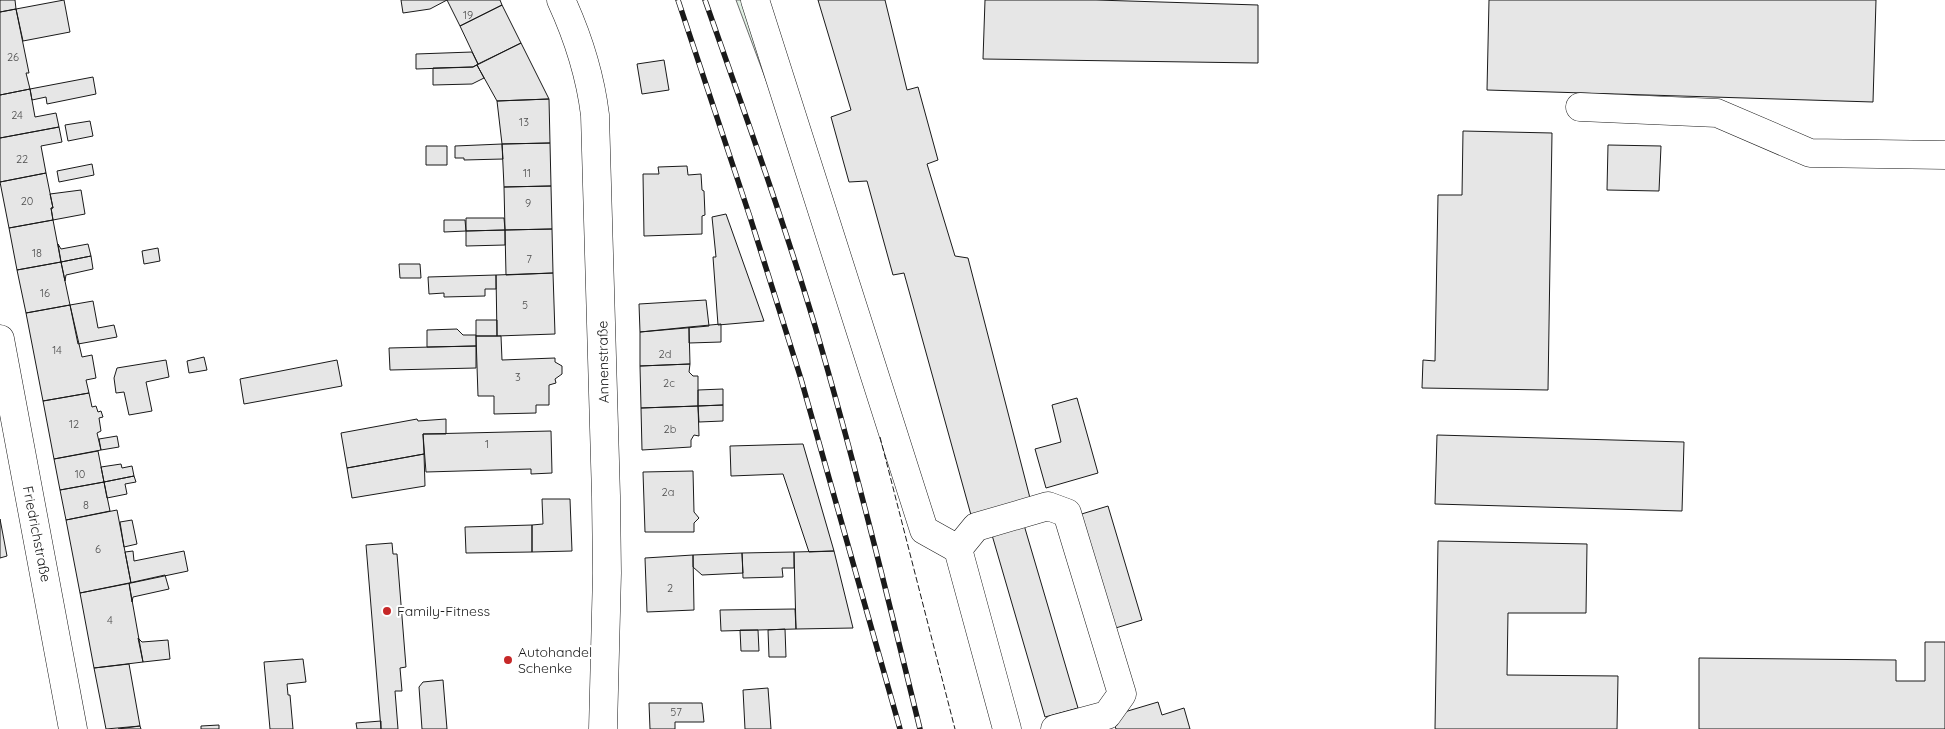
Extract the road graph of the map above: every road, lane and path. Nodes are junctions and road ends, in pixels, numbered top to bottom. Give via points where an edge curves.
1 (561, 0) edge
2 (755, 0) edge
3 (1580, 107) dead end
4 (1945, 155) edge
5 (0, 339) edge
6 (958, 549) junction
7 (73, 729) edge
8 (604, 729) edge
9 (1006, 729) edge
10 (1055, 729) edge

1 - 8 main road, Annenstraße via 576,32 586,65 596,125 606,496
2 - 6 main road via 924,530
3 - 4 main road via 1717,113 1810,153
5 - 7 main road, Friedrichstraße
6 - 9 main road
6 - 10 main road via 976,527 1048,506 1067,513 1122,694 1106,715

